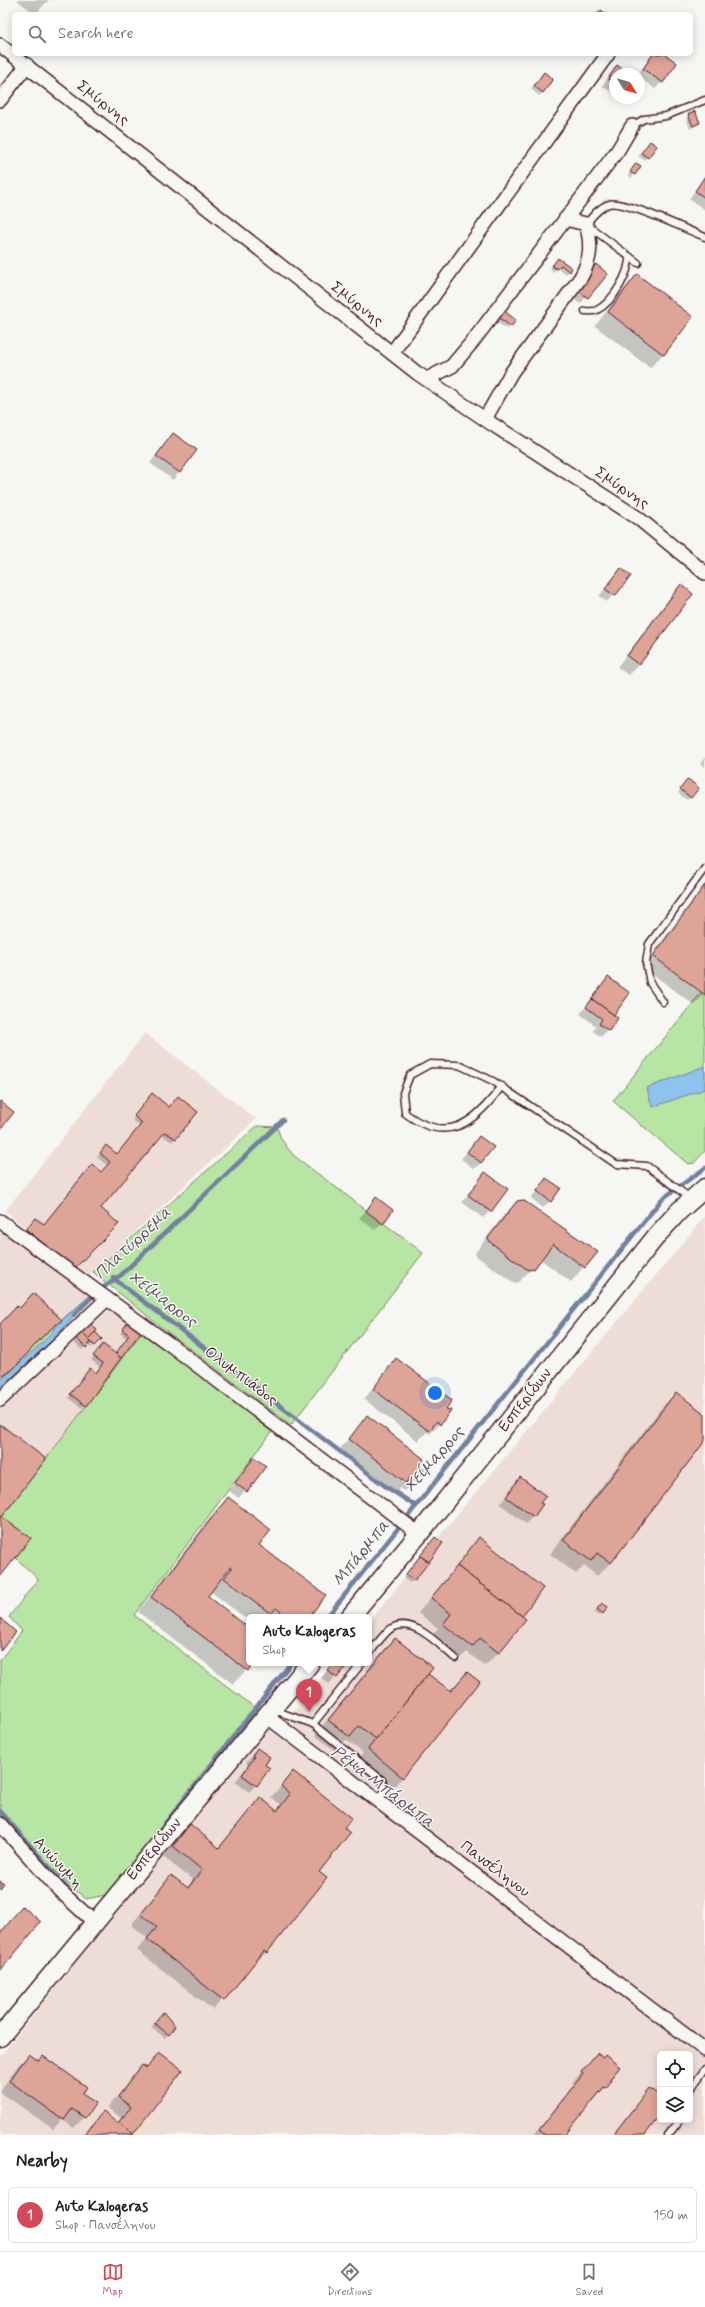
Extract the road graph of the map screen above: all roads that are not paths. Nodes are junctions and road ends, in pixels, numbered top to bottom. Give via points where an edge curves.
1 (0, 44) edge
2 (12, 53) edge
3 (15, 56) edge
4 (607, 56) edge
5 (27, 65) junction
6 (0, 100) edge
7 (705, 100) edge
8 (632, 126) joint
9 (565, 219) junction
10 (586, 224) junction
11 (705, 237) edge
12 (629, 256) junction
13 (638, 263) dead end
14 (585, 311) dead end
15 (392, 353) junction
16 (427, 379) junction
17 (485, 419) junction
18 (705, 573) edge
19 (705, 868) edge
20 (663, 1002) dead end
21 (502, 1086) junction
22 (701, 1192) edge
23 (0, 1221) edge
24 (107, 1299) junction
25 (0, 1400) edge
26 (419, 1534) junction
27 (352, 1614) edge
28 (372, 1650) edge
29 (455, 1658) dead end
30 (307, 1666) edge
31 (360, 1666) edge
32 (268, 1712) junction
33 (313, 1724) junction
34 (379, 1802) junction
35 (0, 1824) edge
36 (94, 1922) junction
37 (0, 2036) edge
38 (705, 2050) edge
39 (705, 2069) edge
40 (692, 2087) edge
41 (678, 2123) edge
42 (668, 2135) edge

1 - 2 street, Σμύρνης
3 - 5 street, Σμύρνης
4 - 15 street
5 - 6 street
5 - 15 street, Σμύρνης
7 - 8 lane via 666,116 644,118
8 - 9 street via 618,150
9 - 10 street
9 - 16 street via 452,366
10 - 11 lane via 600,209 610,203 626,205
10 - 12 lane
10 - 17 street via 590,247 589,263 511,372
12 - 13 lane
12 - 14 lane via 626,276 604,305 596,311
15 - 16 street, Σμύρνης
16 - 17 street, Σμύρνης
17 - 18 street, Σμύρνης via 638,518
19 - 20 lane via 649,944 646,963 650,983
21 - 21 lane via 459,1065 430,1064 410,1075 403,1093 404,1113 433,1130 449,1129 468,1122 486,1108
21 - 22 lane via 616,1164 647,1166
22 - 26 street, Εσπερίδων via 639,1257
23 - 24 street, Ολυμπιάδος
24 - 25 street
24 - 26 street, Ολυμπιάδος
26 - 27 street, Εσπερίδων
28 - 29 lane via 390,1629 403,1625 418,1628
30 - 32 street, Εσπερίδων
31 - 33 lane
32 - 33 lane
32 - 34 street, Πανσέληνου
32 - 36 street, Εσπερίδων
33 - 34 lane via 382,1780 385,1789
34 - 38 street, Πανσέληνου
35 - 36 street, Ανώνυμη via 60,1890
36 - 37 street, Εσπερίδων
39 - 40 lane
41 - 42 lane

